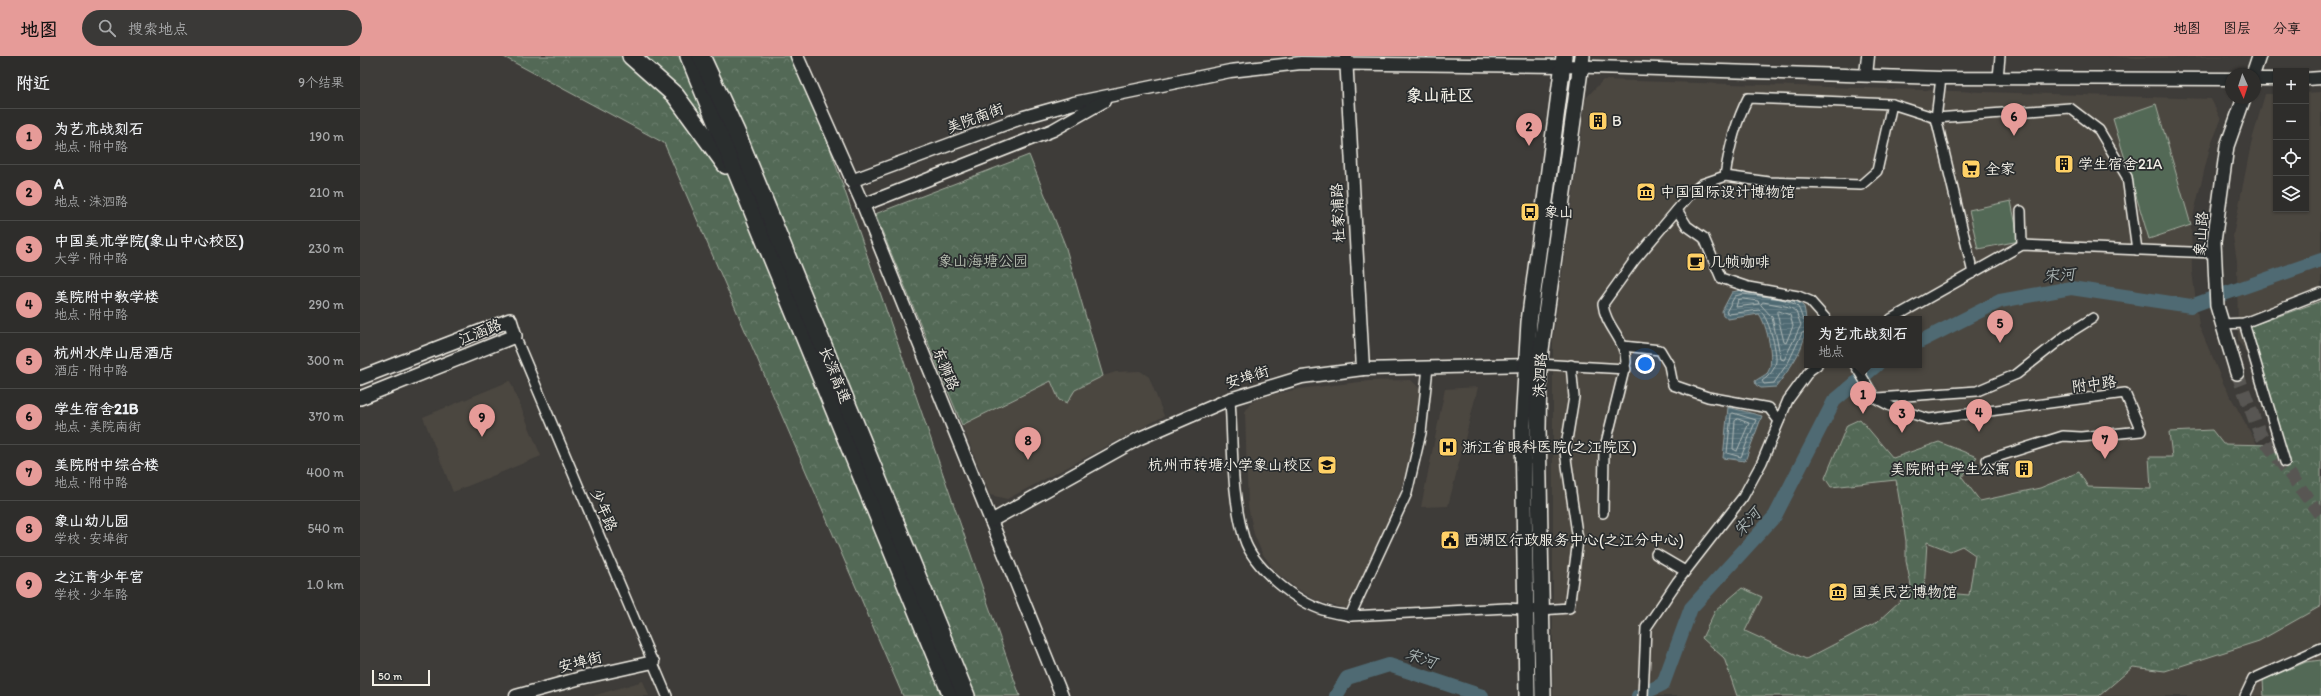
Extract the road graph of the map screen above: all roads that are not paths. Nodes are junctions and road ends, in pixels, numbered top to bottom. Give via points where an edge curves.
1 (631, 56) edge
2 (689, 56) edge
3 (701, 56) edge
4 (713, 56) edge
5 (798, 56) edge
6 (1868, 56) edge
7 (2000, 56) edge
8 (2259, 56) edge
9 (1346, 59) edge
10 (1563, 61) edge
11 (1581, 62) edge
12 (2255, 68) edge
13 (1866, 75) junction
14 (1941, 78) junction
15 (1998, 78) junction
16 (2309, 78) edge
17 (2321, 78) edge
18 (2225, 79) edge
19 (2261, 79) edge
20 (2273, 79) edge
21 (1113, 96) junction
22 (1892, 104) junction
23 (2242, 104) edge
24 (1936, 118) junction
25 (736, 132) junction
26 (1725, 176) junction
27 (852, 181) junction
28 (746, 193) junction
29 (863, 205) junction
30 (1677, 210) junction
31 (2021, 211) dead end
32 (2022, 245) junction
33 (2138, 250) junction
34 (2214, 253) junction
35 (1973, 273) junction
36 (2321, 293) edge
37 (1823, 316) edge
38 (1896, 316) edge
39 (2093, 318) dead end
40 (2244, 323) junction
41 (2222, 324) junction
42 (515, 336) junction
43 (1623, 346) junction
44 (1533, 365) junction
45 (1571, 365) junction
46 (1428, 366) junction
47 (1813, 368) edge
48 (1857, 368) edge
49 (1363, 369) junction
50 (1626, 369) junction
51 (2236, 373) tunnel mouth
52 (360, 378) edge
53 (360, 398) edge
54 (1230, 398) junction
55 (1875, 398) junction
56 (1779, 420) junction
57 (1987, 460) dead end
58 (2285, 462) dead end
59 (1603, 513) dead end
60 (991, 521) junction
61 (1656, 554) dead end
62 (1685, 571) junction
63 (1541, 610) junction
64 (1526, 611) junction
65 (1350, 616) junction
66 (2321, 648) edge
67 (653, 662) junction
68 (516, 696) edge
69 (667, 696) edge
70 (952, 696) edge
71 (966, 696) edge
72 (1062, 696) edge
73 (1527, 696) edge
74 (1543, 696) edge
75 (1644, 696) edge
76 (2245, 696) edge

1 - 28 highway via 675,95
2 - 28 highway, 长深高速
3 - 25 highway, 长深高速
4 - 25 highway
5 - 27 street, 东狮路
6 - 13 street
7 - 15 street
8 - 12 main road
9 - 10 street, 美院南街
9 - 21 street, 美院南街 via 1230,71
9 - 49 street, 杜家浦路
10 - 11 street, 美院南街
10 - 44 main road, 洙泗路 via 1542,211
11 - 13 street, 美院南街
11 - 44 main road, 洙泗路
13 - 14 street, 美院南街
14 - 15 street, 美院南街
14 - 24 street
15 - 18 street, 美院南街
16 - 17 street
19 - 20 street
21 - 27 street, 美院南街 via 1024,117
21 - 29 street, 美院南街 via 1053,130
22 - 24 street
22 - 26 street via 1877,171 1862,185 1769,182
22 - 26 street via 1748,98 1737,119 1736,132 1729,143
23 - 34 main road, 象山路 via 2227,146
24 - 33 street via 2070,108 2099,130 2126,177
24 - 35 street
25 - 71 highway, 长深高速
26 - 30 street via 1702,184
27 - 29 street, 东狮路
28 - 70 highway, 长深高速
29 - 60 street, 东狮路
30 - 37 street via 1687,226 1704,238 1721,278 1748,287 1798,296 1810,301
30 - 43 street via 1634,261 1603,304 1608,321
31 - 32 street
32 - 33 street
32 - 35 street
33 - 34 street
34 - 41 main road, 象山路 via 2217,306
35 - 38 street
36 - 40 street
39 - 55 street via 2069,333 2017,374 1977,391
40 - 41 street
40 - 58 street
41 - 51 main road, 象山路
42 - 52 main road, 江涵路 via 510,320
42 - 53 main road, 江涵路
42 - 67 street, 少年路
43 - 50 street
43 - 56 street via 1660,350 1669,365 1673,385 1708,397 1769,408
44 - 45 street
44 - 46 street, 安埠街
44 - 63 main road, 洙泗路 via 1538,428
44 - 64 main road, 洙泗路 via 1522,425
45 - 50 street
45 - 63 street via 1574,397 1565,452 1578,540 1568,608
46 - 49 street, 安埠街
46 - 65 street via 1421,433 1407,493
47 - 56 street via 1788,400
48 - 55 street
49 - 54 street, 安埠街 via 1302,377
50 - 59 street via 1604,451
54 - 60 street, 安埠街 via 1140,438
54 - 65 street via 1236,503 1244,540 1254,558 1275,580 1299,599 1325,611
55 - 57 street, 附中路 via 1894,408 1929,419 2126,393 2141,431 2081,437 2063,436
56 - 62 street via 1762,462 1743,497
60 - 72 street, 东狮路
61 - 62 street
62 - 75 street via 1646,628
63 - 64 street
63 - 74 main road, 洙泗路
64 - 65 street via 1507,608
64 - 73 main road, 洙泗路
66 - 76 street via 2253,679
67 - 68 street, 安埠街
67 - 69 street, 少年路

